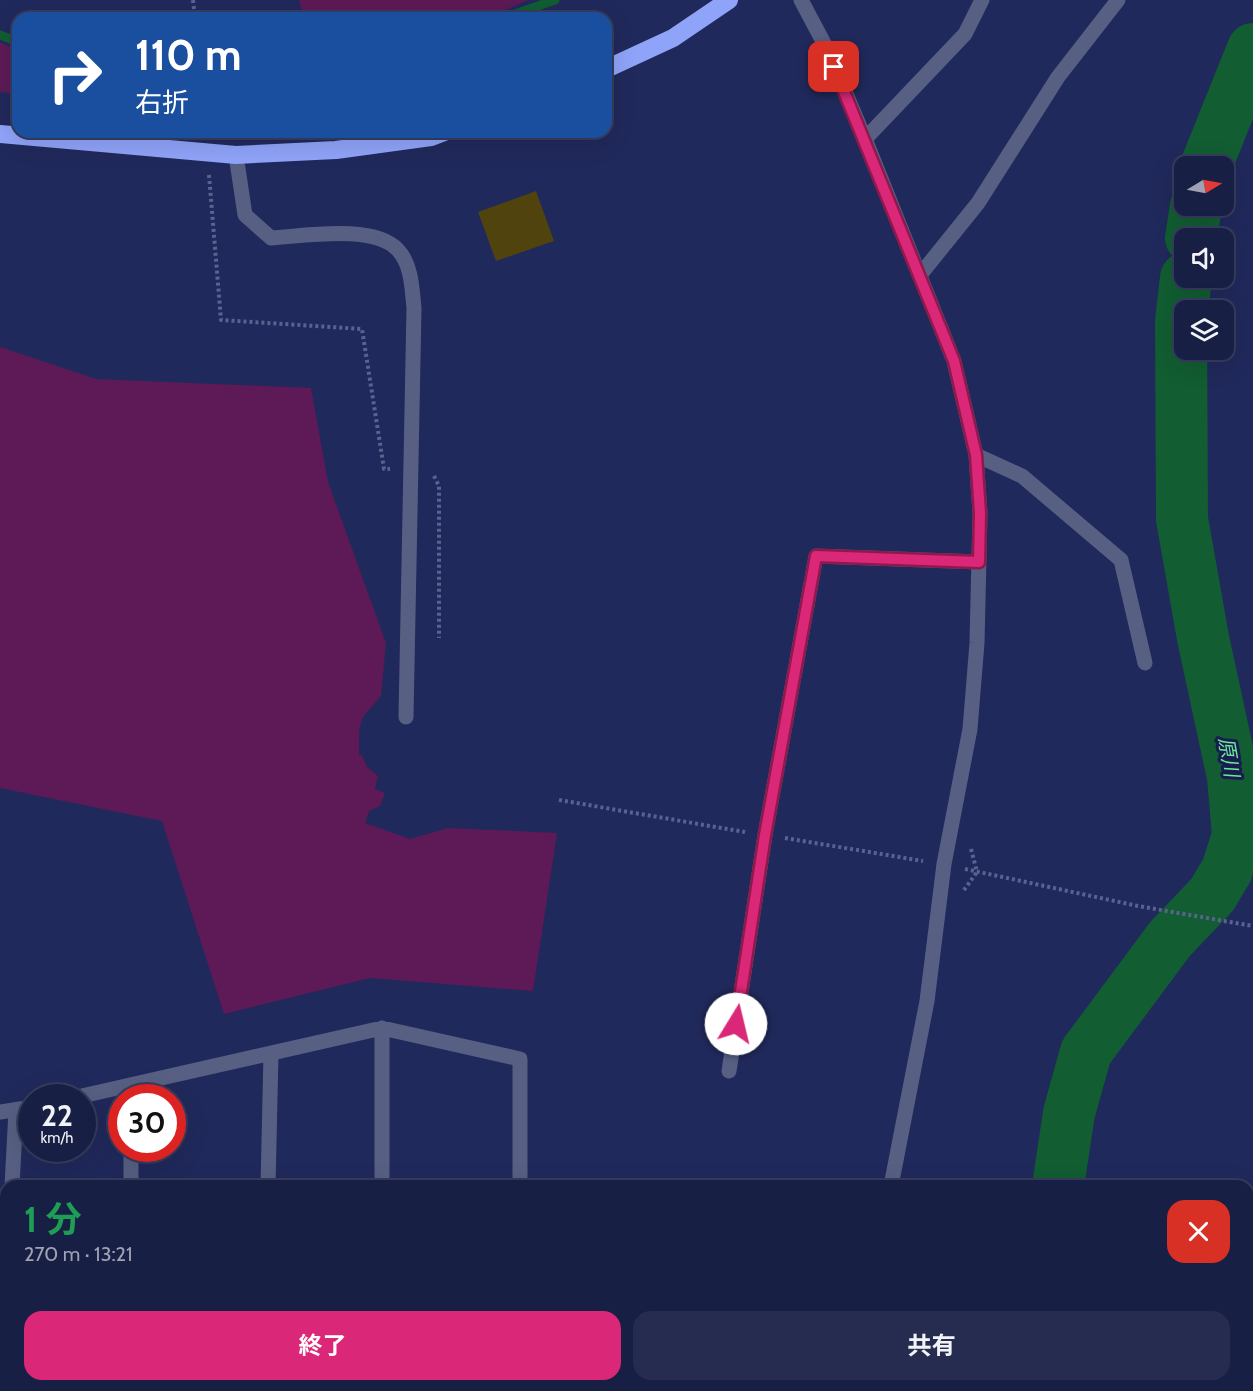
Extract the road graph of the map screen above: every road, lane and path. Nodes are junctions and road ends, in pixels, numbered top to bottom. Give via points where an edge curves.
1 (729, 0) edge
2 (801, 0) edge
3 (982, 0) edge
4 (1118, 0) edge
5 (612, 66) edge
6 (45, 138) edge
7 (423, 138) edge
8 (865, 139) junction
9 (236, 155) junction
10 (208, 167) dead end
11 (920, 276) junction
12 (976, 455) junction
13 (396, 470) dead end
14 (432, 472) dead end
15 (979, 562) junction
16 (439, 638) dead end
17 (1145, 663) dead end
18 (406, 717) dead end
19 (977, 872) dead end
20 (1253, 926) edge
21 (382, 1028) junction
22 (271, 1054) junction
23 (729, 1071) dead end
24 (158, 1084) edge
25 (18, 1110) edge
26 (0, 1112) edge
27 (18, 1148) edge
28 (132, 1162) edge
29 (13, 1180) edge
30 (131, 1180) edge
31 (268, 1180) edge
32 (382, 1180) edge
33 (520, 1180) edge
34 (892, 1180) edge

1 - 5 highway via 673,38
2 - 8 street via 827,49
3 - 8 street via 965,34
4 - 11 street via 1058,77 978,203
6 - 9 highway
7 - 9 highway via 336,150
8 - 11 street
9 - 18 street via 245,215 271,238 354,234 380,238 399,251 410,274 414,308
10 - 13 path via 221,320 362,329 384,469
11 - 12 street via 954,361
12 - 15 street
12 - 17 street via 1022,476 1121,560
14 - 16 path via 439,486
15 - 23 street via 816,556 765,835
15 - 34 street via 969,729 944,864 927,1001
19 - 20 path
21 - 22 street
21 - 32 street
21 - 33 street via 520,1059
22 - 24 street
22 - 31 street
25 - 26 street
27 - 29 street
28 - 30 street

